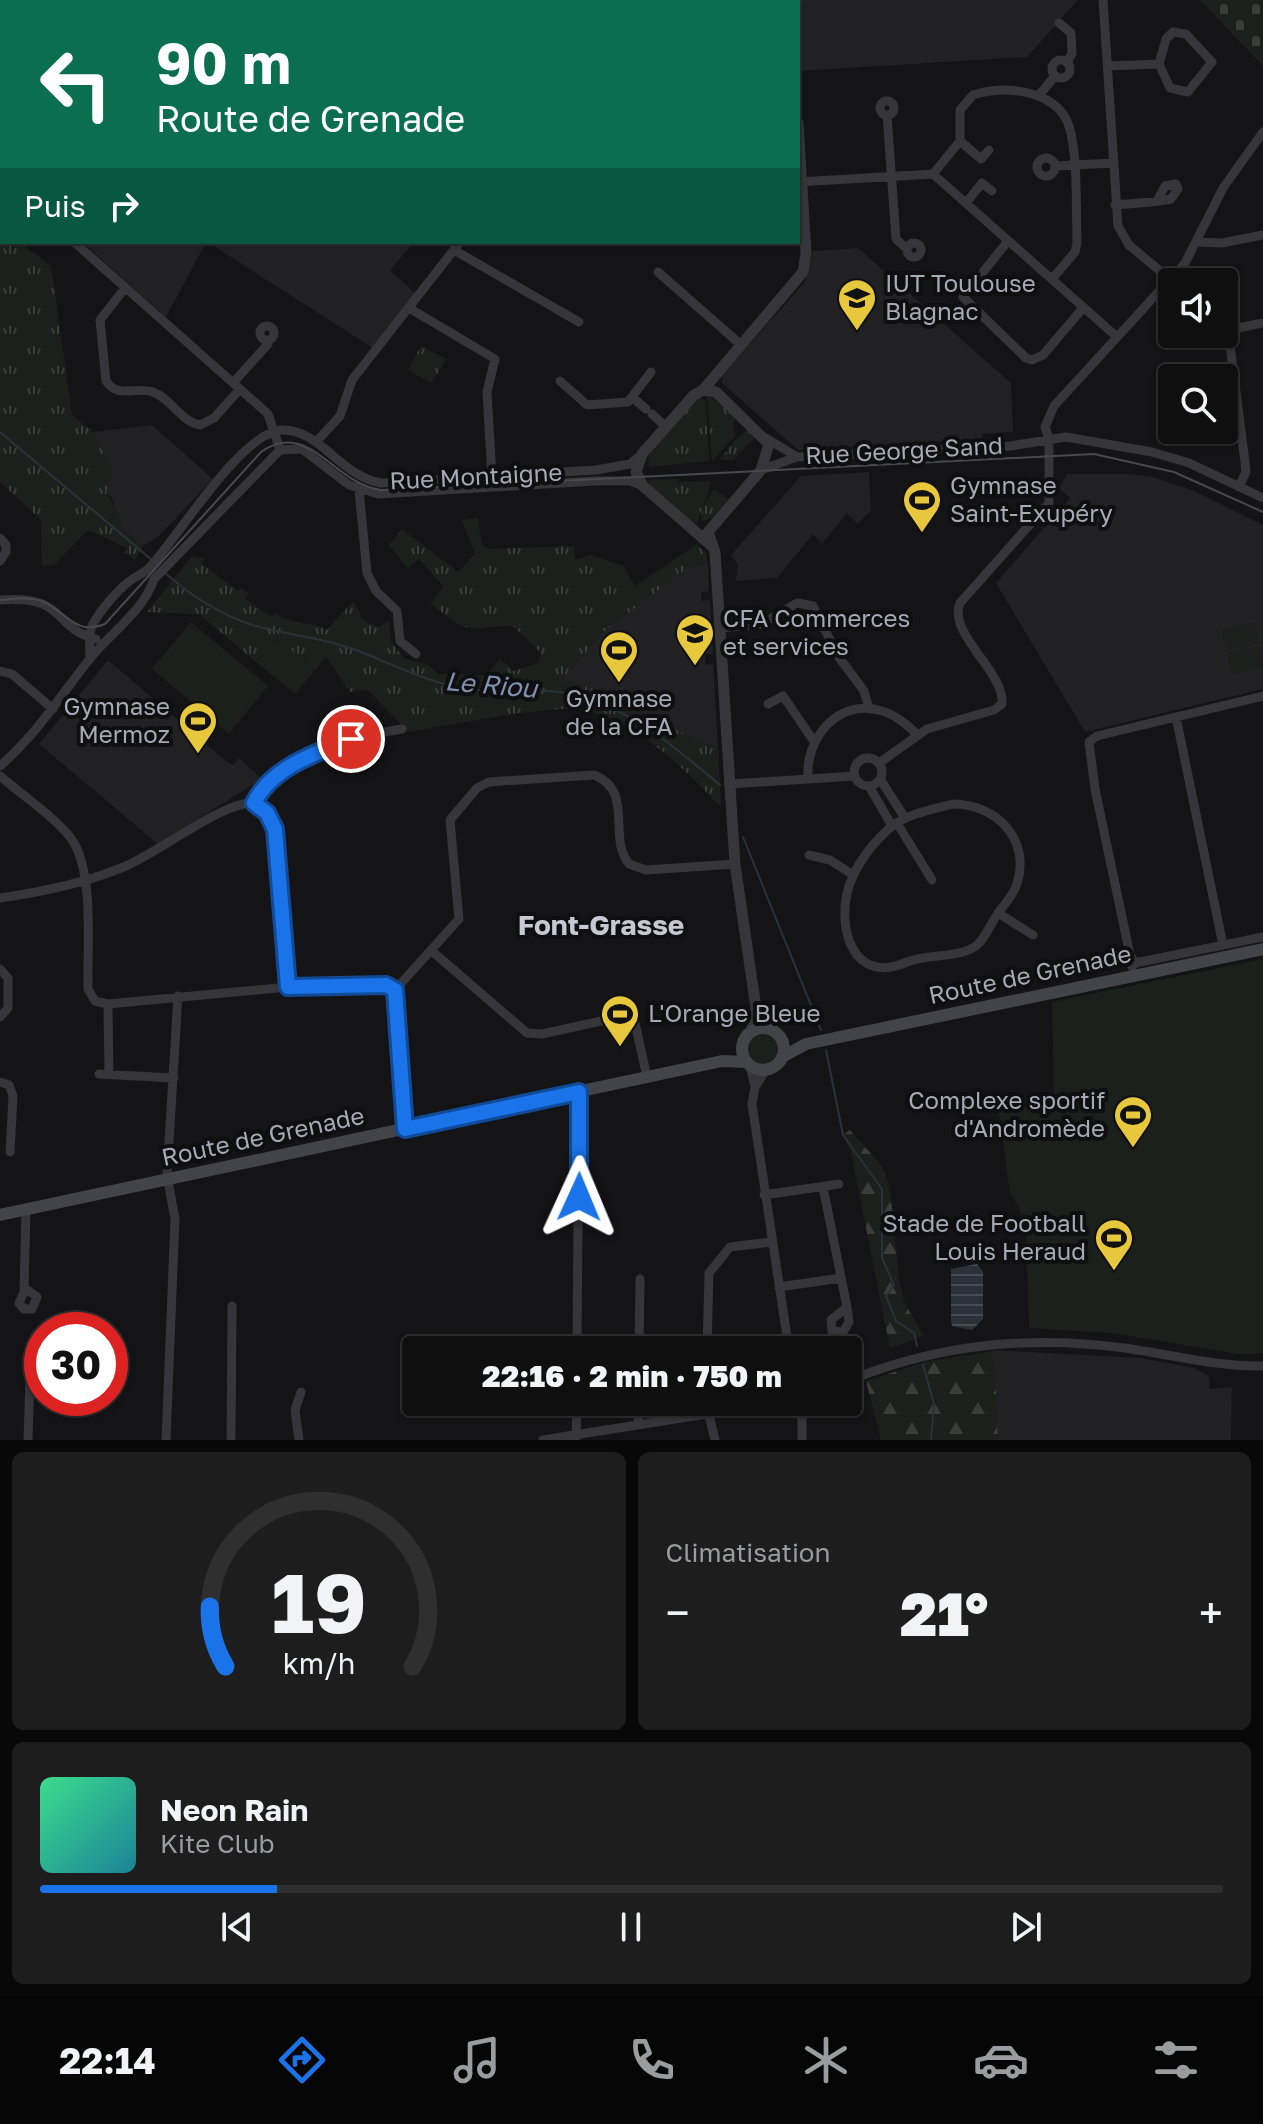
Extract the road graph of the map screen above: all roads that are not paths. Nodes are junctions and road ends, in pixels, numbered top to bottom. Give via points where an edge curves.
1 (1103, 0) edge
2 (1059, 23) dead end
3 (1159, 64) junction
4 (1108, 66) junction
5 (1039, 95) junction
6 (887, 115) dead end
7 (1263, 132) edge
8 (960, 141) junction
9 (989, 150) dead end
10 (1114, 163) junction
11 (1072, 164) junction
12 (1055, 166) dead end
13 (933, 174) junction
14 (891, 176) junction
15 (800, 182) edge
16 (992, 191) dead end
17 (800, 192) edge
18 (1157, 201) dead end
19 (966, 203) junction
20 (1115, 205) junction
21 (1263, 235) edge
22 (1008, 241) junction
23 (1196, 242) junction
24 (76, 244) edge
25 (457, 246) edge
26 (907, 249) dead end
27 (1181, 268) edge
28 (1158, 269) edge
29 (658, 272) dead end
30 (1052, 279) junction
31 (125, 288) junction
32 (1158, 294) edge
33 (409, 308) junction
34 (1083, 308) junction
35 (579, 322) dead end
36 (1263, 323) edge
37 (1238, 326) edge
38 (1117, 337) junction
39 (268, 340) dead end
40 (740, 344) junction
41 (1229, 348) edge
42 (651, 372) dead end
43 (560, 381) dead end
44 (237, 386) junction
45 (709, 391) junction
46 (632, 397) junction
47 (666, 427) junction
48 (275, 431) junction
49 (766, 438) junction
50 (1049, 439) junction
51 (316, 442) junction
52 (280, 450) junction
53 (642, 454) junction
54 (797, 457) junction
55 (761, 470) junction
56 (492, 477) junction
57 (643, 486) junction
58 (1239, 487) junction
59 (359, 490) junction
60 (1263, 498) edge
61 (718, 519) junction
62 (686, 524) junction
63 (0, 538) edge
64 (711, 545) junction
65 (0, 561) edge
66 (0, 598) edge
67 (93, 624) junction
68 (720, 628) junction
69 (92, 638) junction
70 (107, 640) junction
71 (416, 654) dead end
72 (90, 659) junction
73 (0, 671) edge
74 (1263, 696) edge
75 (768, 704) dead end
76 (53, 709) junction
77 (869, 709) junction
78 (1176, 717) junction
79 (402, 729) dead end
80 (918, 735) junction
81 (813, 740) junction
82 (879, 763) junction
83 (0, 766) edge
84 (0, 776) edge
85 (855, 776) junction
86 (808, 778) junction
87 (880, 779) junction
88 (729, 784) junction
89 (869, 786) junction
90 (254, 803) junction
91 (898, 823) junction
92 (809, 855) dead end
93 (735, 864) junction
94 (853, 875) junction
95 (932, 880) dead end
96 (86, 881) junction
97 (0, 898) edge
98 (998, 913) junction
99 (1033, 935) dead end
100 (1263, 937) edge
101 (1223, 945) junction
102 (1263, 949) edge
103 (433, 952) junction
104 (1135, 963) junction
105 (0, 969) edge
106 (1130, 978) junction
107 (288, 987) junction
108 (395, 990) junction
109 (178, 996) junction
110 (108, 1004) junction
111 (756, 1008) junction
112 (0, 1017) edge
113 (768, 1029) junction
114 (751, 1032) junction
115 (781, 1039) junction
116 (742, 1044) junction
117 (806, 1044) junction
118 (782, 1057) junction
119 (722, 1061) junction
120 (748, 1064) junction
121 (766, 1070) junction
122 (647, 1077) junction
123 (174, 1078) junction
124 (0, 1082) edge
125 (755, 1087) junction
126 (579, 1092) junction
127 (405, 1129) junction
128 (10, 1152) dead end
129 (168, 1179) junction
130 (839, 1184) dead end
131 (823, 1187) junction
132 (764, 1195) junction
133 (26, 1209) junction
134 (0, 1215) edge
135 (771, 1242) junction
136 (841, 1278) junction
137 (640, 1279) dead end
138 (779, 1287) junction
139 (24, 1292) dead end
140 (232, 1306) dead end
141 (847, 1307) dead end
142 (577, 1336) edge
143 (639, 1336) edge
144 (707, 1336) edge
145 (787, 1336) edge
146 (1263, 1366) edge
147 (862, 1376) edge
148 (301, 1392) dead end
149 (29, 1416) edge
150 (577, 1416) edge
151 (638, 1416) edge
152 (701, 1416) edge
153 (708, 1416) edge
154 (799, 1416) edge
155 (638, 1425) junction
156 (576, 1437) edge
157 (28, 1440) edge
158 (166, 1440) edge
159 (231, 1440) edge
160 (299, 1440) edge
161 (543, 1440) edge
162 (715, 1440) edge
163 (802, 1440) edge

1 - 4 street
2 - 5 street via 1071,33 1070,68 1067,76 1055,76
3 - 3 street via 1170,88 1183,93 1212,62 1180,32 1166,39
3 - 4 street
4 - 10 street
5 - 8 street via 1026,90 973,95 960,110
5 - 11 street via 1068,124
6 - 14 street
7 - 23 street via 1223,188
8 - 9 street via 981,159
8 - 13 street
10 - 11 street
10 - 20 street
11 - 12 street
11 - 30 street via 1077,243
13 - 14 street
13 - 19 street
14 - 15 street
14 - 26 street via 896,239
16 - 19 street via 982,183
17 - 40 street via 803,272
18 - 20 street
19 - 22 street
20 - 28 street via 1122,234
21 - 23 street
22 - 30 street
22 - 34 street via 963,297 1026,358 1037,359
23 - 27 street
24 - 31 street
25 - 33 street
25 - 35 street
29 - 40 street
30 - 34 street
31 - 44 street
31 - 44 street via 100,320 109,387 153,392 200,425 214,418
32 - 38 street
33 - 51 street via 352,380 340,416
33 - 56 street via 495,359 487,392
34 - 38 street
36 - 37 street
38 - 50 street via 1050,415 1045,429
39 - 44 street
40 - 45 street via 712,379
41 - 58 street via 1246,472
42 - 46 street
43 - 46 street via 587,405 628,402
44 - 48 street via 268,414
45 - 47 street
45 - 49 street
46 - 47 street
47 - 53 street
48 - 51 street, Rue Montaigne via 299,433
48 - 52 street
48 - 67 street via 250,445 149,568 130,580
49 - 54 street
49 - 55 street via 768,457
50 - 54 street, Rue George Sand via 1011,446
50 - 58 street, Rue George Sand via 1106,442 1152,452
50 - 80 street via 1049,503 957,608 959,623 999,688 1002,704
51 - 56 street, Rue Montaigne via 353,474 371,481
52 - 59 street, Rue Montaigne via 308,452
52 - 70 street via 176,554 154,579 147,598
53 - 56 street, Rue Montaigne via 623,466
53 - 57 street via 636,472
54 - 55 street, Rue George Sand
55 - 61 street
57 - 59 street, Rue Montaigne via 595,481 384,494
57 - 62 street
58 - 60 street, Rue George Sand
59 - 71 street via 368,580 396,609 400,641
61 - 62 street
61 - 64 street via 708,532
62 - 64 street
63 - 65 street via 6,552
64 - 68 street
66 - 67 street via 40,597 76,621
66 - 69 street via 44,602
67 - 69 street
68 - 77 street via 762,624 797,603 813,606 838,656 864,691
68 - 88 street
69 - 70 street
69 - 72 street
70 - 72 street
72 - 76 street
73 - 76 street via 12,674
74 - 78 street
75 - 81 street via 783,696
76 - 83 street
77 - 80 street via 892,715
77 - 81 street via 837,717
78 - 101 street
78 - 104 street via 1089,742
79 - 90 street via 351,739 297,762 268,781
80 - 82 street
81 - 86 street
82 - 85 street via 864,759
82 - 87 street
84 - 96 street via 69,835
85 - 86 street
85 - 89 street
86 - 88 street
87 - 89 street
87 - 91 street
88 - 93 street
89 - 91 street
90 - 96 street via 223,809 151,854
90 - 107 street via 275,829
91 - 94 street
91 - 95 street
91 - 98 street via 953,804 969,804 1001,820 1016,842 1019,872 1013,893
92 - 94 street via 830,860
93 - 103 street via 646,870 629,864 621,849 615,793 594,775 489,782 477,788 450,820 459,919
93 - 111 street
94 - 98 street via 845,933 854,953 881,967 972,949
96 - 97 street
96 - 110 street via 88,989 95,1001
98 - 99 street
100 - 101 street
101 - 104 street
102 - 106 main road, Route de Grenade
103 - 108 street
103 - 122 street via 527,1033 633,1014
104 - 106 street
105 - 112 street via 8,978 8,1008
106 - 117 main road, Route de Grenade
107 - 108 street via 386,985
107 - 109 street
108 - 127 street
109 - 110 street
109 - 123 street
110 - 123 street via 104,1074
111 - 113 street
111 - 114 street
113 - 114 main road
113 - 115 main road
114 - 116 main road
115 - 117 main road
115 - 118 main road
116 - 119 main road
116 - 120 main road
117 - 118 main road
118 - 121 main road
119 - 120 main road
119 - 122 main road, Route de Grenade
120 - 121 main road
120 - 125 street
121 - 125 street
122 - 126 main road, Route de Grenade
123 - 129 street
124 - 128 street via 9,1085 13,1096
125 - 132 street via 752,1104
126 - 127 main road, Route de Grenade
126 - 142 street
127 - 129 main road, Route de Grenade
129 - 133 main road, Route de Grenade
129 - 158 street via 175,1219
130 - 131 street
131 - 132 street
131 - 136 street
132 - 135 street
133 - 134 main road, Route de Grenade
133 - 139 street
135 - 138 street
135 - 144 street via 730,1247 709,1273
136 - 138 street
136 - 141 street
137 - 143 street
138 - 145 street
140 - 159 street
146 - 147 street via 1081,1344 1003,1344 924,1355
148 - 160 street via 295,1410
149 - 157 street
150 - 156 street
151 - 155 street
152 - 155 street
153 - 162 street
154 - 163 street
155 - 156 street
156 - 161 street

